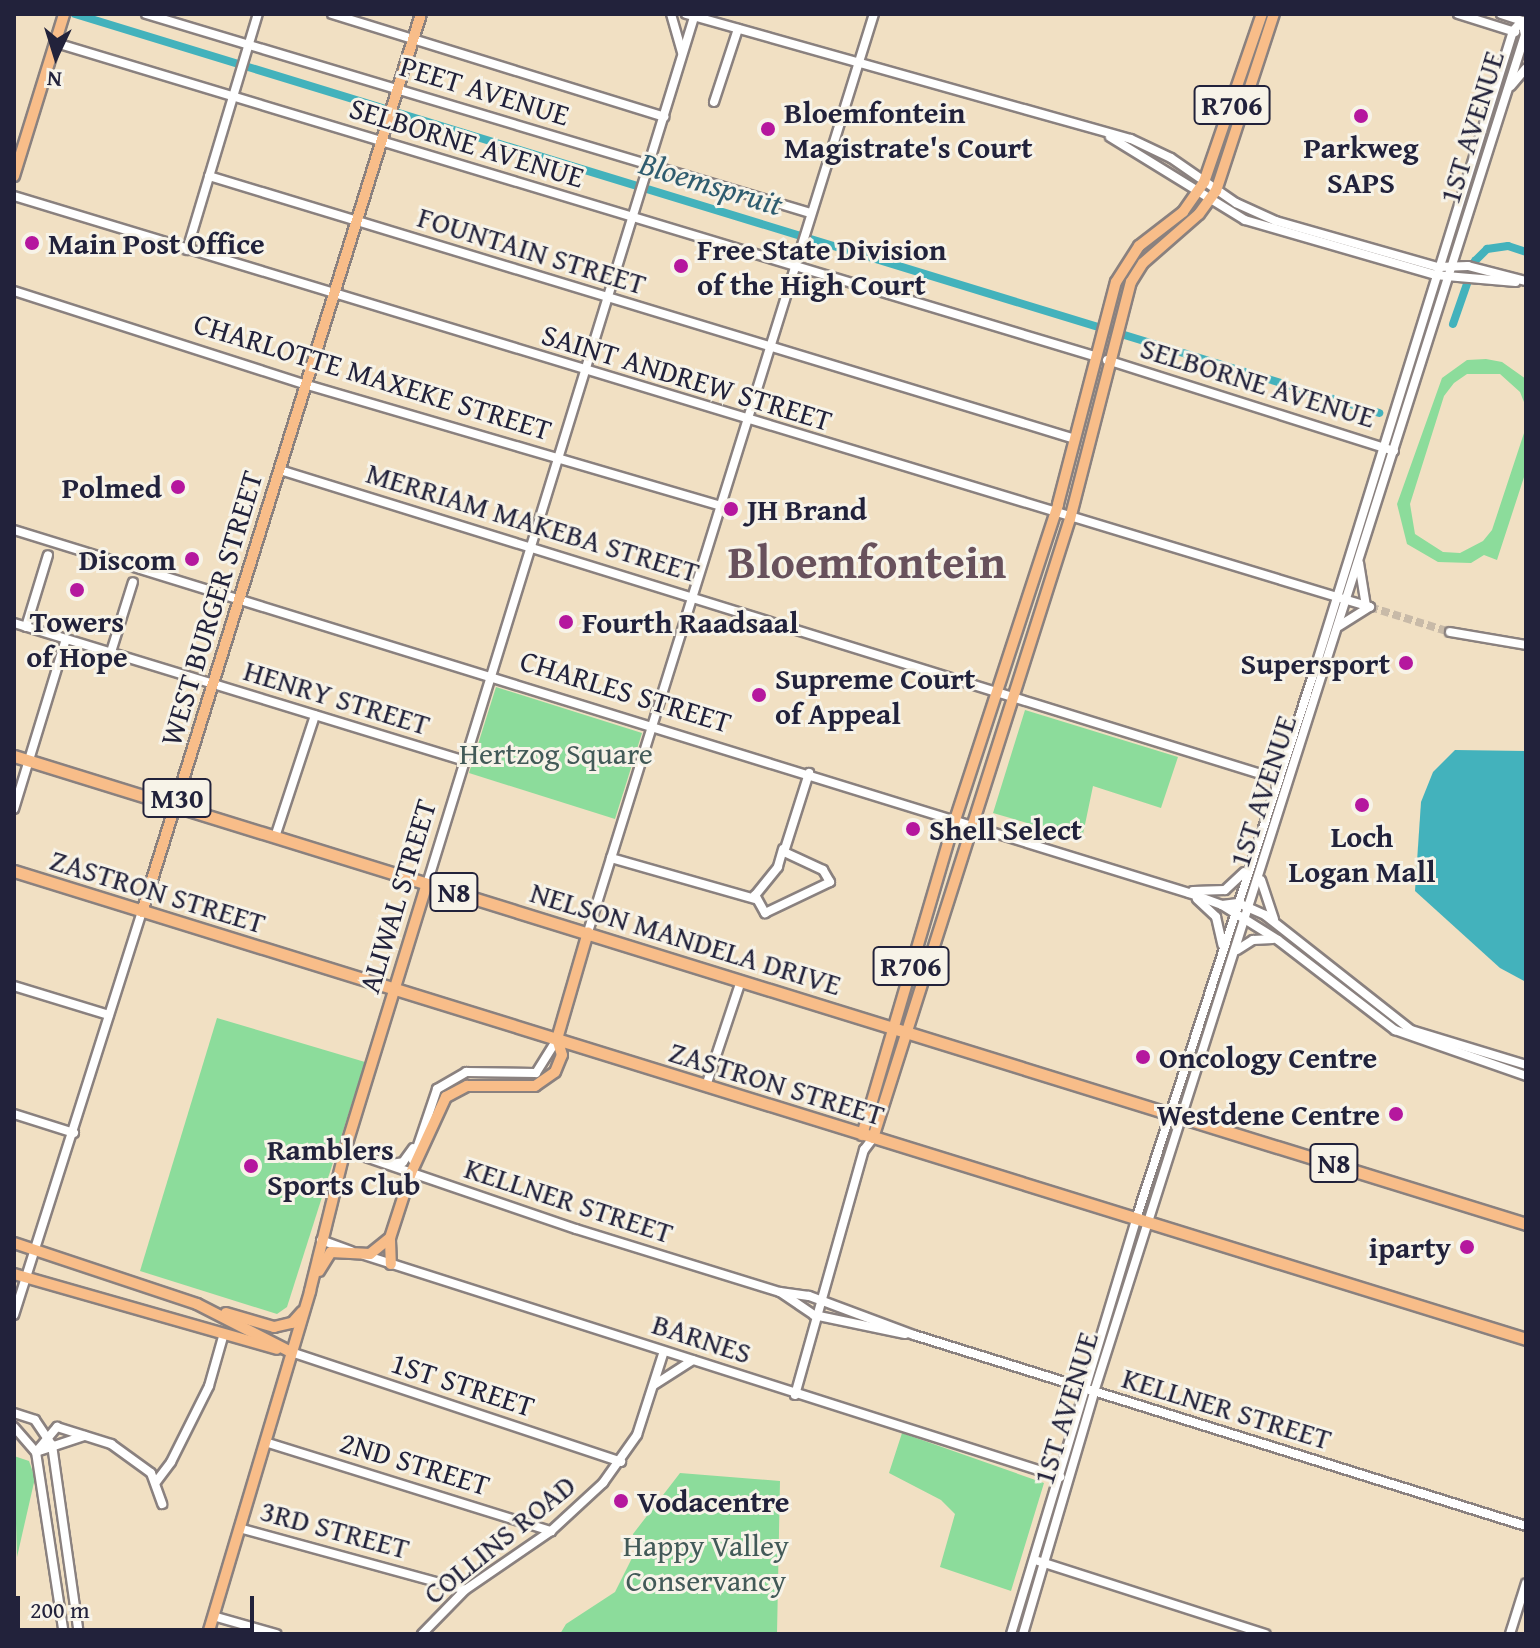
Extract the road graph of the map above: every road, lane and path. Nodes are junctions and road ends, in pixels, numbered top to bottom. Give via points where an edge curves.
1 (64, 14) edge
2 (146, 14) edge
3 (258, 14) edge
4 (332, 14) edge
5 (421, 14) edge
6 (671, 14) edge
7 (874, 14) edge
8 (1262, 14) edge
9 (1274, 14) edge
10 (1458, 14) edge
11 (1501, 14) edge
12 (692, 15) edge
13 (1524, 21) edge
14 (738, 29) junction
15 (1513, 31) junction
16 (1526, 35) edge
17 (413, 39) junction
18 (56, 43) junction
19 (248, 48) junction
20 (682, 57) junction
21 (857, 64) junction
22 (1526, 68) edge
23 (1508, 90) junction
24 (395, 93) junction
25 (233, 96) junction
26 (714, 102) dead end
27 (664, 117) junction
28 (1106, 134) junction
29 (381, 136) junction
30 (648, 164) junction
31 (14, 176) edge
32 (209, 176) junction
33 (1204, 182) junction
34 (1216, 191) junction
35 (1197, 193) junction
36 (14, 196) edge
37 (1210, 201) junction
38 (633, 212) junction
39 (810, 213) junction
40 (354, 221) junction
41 (187, 250) junction
42 (795, 261) junction
43 (1452, 266) junction
44 (1436, 271) junction
45 (1489, 276) junction
46 (1449, 277) junction
47 (1526, 281) edge
48 (14, 291) edge
49 (333, 294) junction
50 (606, 299) junction
51 (768, 346) junction
52 (1094, 356) junction
53 (1107, 360) junction
54 (585, 372) junction
55 (304, 384) junction
56 (746, 419) junction
57 (1088, 437) junction
58 (1072, 438) junction
59 (1382, 445) junction
60 (1394, 451) junction
61 (560, 457) junction
62 (280, 470) junction
63 (719, 505) junction
64 (1055, 514) junction
65 (1070, 519) junction
66 (14, 530) edge
67 (531, 546) junction
68 (48, 555) dead end
69 (1359, 562) junction
70 (133, 582) dead end
71 (692, 595) junction
72 (1336, 597) junction
73 (238, 598) junction
74 (1347, 600) junction
75 (1368, 607) junction
76 (14, 623) edge
77 (1339, 626) junction
78 (26, 627) junction
79 (1450, 632) tunnel mouth
80 (66, 639) junction
81 (1526, 645) edge
82 (111, 652) junction
83 (490, 674) junction
84 (212, 683) junction
85 (997, 691) junction
86 (1012, 696) junction
87 (315, 715) junction
88 (651, 724) junction
89 (14, 756) edge
90 (29, 760) junction
91 (462, 760) junction
92 (809, 773) junction
93 (1277, 779) junction
94 (175, 806) junction
95 (14, 809) edge
96 (955, 820) junction
97 (971, 825) junction
98 (275, 837) junction
99 (783, 849) junction
100 (611, 858) junction
101 (1249, 865) junction
102 (14, 871) edge
103 (1261, 872) junction
104 (427, 884) junction
105 (1184, 891) junction
106 (755, 899) junction
107 (1238, 903) junction
108 (1222, 905) junction
109 (1250, 908) junction
110 (142, 912) junction
111 (1234, 915) junction
112 (1246, 921) junction
113 (1277, 924) junction
114 (588, 932) junction
115 (1278, 940) junction
116 (1237, 950) junction
117 (1222, 953) junction
118 (741, 981) junction
119 (14, 986) edge
120 (394, 989) junction
121 (109, 1015) junction
122 (894, 1028) junction
123 (907, 1032) junction
124 (557, 1039) junction
125 (1526, 1065) edge
126 (1526, 1076) edge
127 (706, 1086) junction
128 (14, 1114) edge
129 (1176, 1114) junction
130 (74, 1133) junction
131 (867, 1136) junction
132 (417, 1140) junction
133 (345, 1150) junction
134 (386, 1165) junction
135 (411, 1173) junction
136 (1137, 1216) junction
137 (1149, 1221) junction
138 (1526, 1224) edge
139 (390, 1238) junction
140 (321, 1240) junction
141 (14, 1243) edge
142 (34, 1248) junction
143 (360, 1254) junction
144 (391, 1264) junction
145 (20, 1276) edge
146 (310, 1291) junction
147 (780, 1292) junction
148 (819, 1299) junction
149 (197, 1304) junction
150 (305, 1309) junction
151 (14, 1315) edge
152 (814, 1315) junction
153 (914, 1335) junction
154 (223, 1337) junction
155 (1526, 1339) edge
156 (664, 1351) junction
157 (291, 1352) junction
158 (693, 1360) junction
159 (654, 1386) junction
160 (1084, 1388) junction
161 (1094, 1392) junction
162 (795, 1395) junction
163 (15, 1413) edge
164 (14, 1427) edge
165 (47, 1432) junction
166 (89, 1436) junction
167 (265, 1442) junction
168 (53, 1450) junction
169 (36, 1452) junction
170 (621, 1462) junction
171 (1058, 1477) junction
172 (1068, 1479) junction
173 (156, 1482) junction
174 (162, 1504) dead end
175 (1526, 1526) edge
176 (239, 1528) junction
177 (551, 1531) junction
178 (1037, 1561) junction
179 (1526, 1583) edge
180 (73, 1588) junction
181 (465, 1590) junction
182 (59, 1591) junction
183 (213, 1616) junction
184 (64, 1634) edge
185 (79, 1634) edge
186 (208, 1634) edge
187 (276, 1634) edge
188 (422, 1634) edge
189 (1011, 1634) edge
190 (1023, 1634) edge
191 (1266, 1634) edge
192 (1510, 1634) edge

1 - 18 main road
2 - 19 street, PEET AVENUE
3 - 19 street
4 - 17 street
5 - 17 main road, M30
6 - 20 street
7 - 21 street
8 - 33 main road, R706
9 - 34 main road, R706
10 - 15 street
11 - 13 street
12 - 14 street
12 - 20 street, ALIWAL STREET
13 - 15 street, 1ST AVENUE
13 - 16 street, 1ST AVENUE
14 - 21 street
14 - 26 street
15 - 16 street
15 - 44 street, 1ST AVENUE
16 - 23 street, 1ST AVENUE
17 - 24 main road, M30
17 - 27 street
18 - 25 street, SELBORNE AVENUE
18 - 31 main road
19 - 24 street, PEET AVENUE
19 - 25 street
20 - 27 street, ALIWAL STREET
21 - 28 street
21 - 39 street
22 - 23 street
23 - 43 street, 1ST AVENUE
24 - 29 main road, WEST BURGER STREET / M30
24 - 30 street, PEET AVENUE
25 - 29 street, SELBORNE AVENUE
25 - 32 street
27 - 30 street, ALIWAL STREET
28 - 33 street via 1141,142
28 - 35 street
29 - 38 street, SELBORNE AVENUE
29 - 40 main road, WEST BURGER STREET / M30
30 - 38 street, ALIWAL STREET
30 - 39 street, PEET AVENUE
32 - 40 street, FOUNTAIN STREET
32 - 41 street
33 - 34 street
33 - 35 main road, R706
34 - 37 main road, R706
34 - 44 street via 1276,221
35 - 37 street
35 - 52 main road, R706 via 1183,212 1139,246 1108,307
36 - 41 street, SAINT ANDREW STREET
37 - 44 street via 1270,228
37 - 53 main road, R706 via 1143,263 1121,309
38 - 42 street, SELBORNE AVENUE
38 - 50 street, ALIWAL STREET
39 - 42 street
40 - 49 main road, WEST BURGER STREET / M30
40 - 50 street, FOUNTAIN STREET
41 - 49 street, SAINT ANDREW STREET
42 - 51 street
42 - 52 street, SELBORNE AVENUE
43 - 44 street
43 - 45 street via 1468,266
43 - 46 street, 1ST AVENUE
44 - 46 street
44 - 59 street, 1ST AVENUE
45 - 46 street
45 - 47 street
46 - 60 street, 1ST AVENUE
48 - 55 street, CHARLOTTE MAXEKE STREET
49 - 54 street, SAINT ANDREW STREET
49 - 55 main road, WEST BURGER STREET / M30
50 - 51 street, FOUNTAIN STREET
50 - 54 street, ALIWAL STREET
51 - 56 street
51 - 58 street, FOUNTAIN STREET
52 - 58 main road, R706
53 - 57 main road, R706
53 - 59 street, SELBORNE AVENUE
54 - 56 street, SAINT ANDREW STREET
54 - 61 street, ALIWAL STREET
55 - 61 street, CHARLOTTE MAXEKE STREET
55 - 62 main road, WEST BURGER STREET / M30
56 - 63 street
56 - 64 street, SAINT ANDREW STREET
57 - 58 main road
57 - 65 main road, R706
58 - 64 main road, R706
59 - 60 street, SELBORNE AVENUE
59 - 72 street, 1ST AVENUE
60 - 69 street, 1ST AVENUE
61 - 63 street, CHARLOTTE MAXEKE STREET
61 - 67 street, ALIWAL STREET
62 - 67 street, MERRIAM MAKEBA STREET
62 - 73 main road, WEST BURGER STREET / M30
63 - 71 street
64 - 65 street, SAINT ANDREW STREET
64 - 85 main road, R706
65 - 72 street, SAINT ANDREW STREET
65 - 86 main road, R706
66 - 73 street, CHARLES STREET
67 - 71 street, MERRIAM MAKEBA STREET
67 - 83 street, ALIWAL STREET
68 - 78 street
69 - 74 street, 1ST AVENUE
69 - 75 street
70 - 82 street
71 - 85 street, MERRIAM MAKEBA STREET
71 - 88 street
72 - 74 street, SAINT ANDREW STREET
72 - 93 street, 1ST AVENUE
73 - 83 street, CHARLES STREET
73 - 84 main road, WEST BURGER STREET / M30
74 - 75 street, SAINT ANDREW STREET
74 - 77 street, 1ST AVENUE
75 - 77 street
76 - 78 street, HENRY STREET
77 - 103 street, 1ST AVENUE
78 - 80 street, HENRY STREET
79 - 81 street
80 - 82 street, HENRY STREET
80 - 90 street
82 - 84 street, HENRY STREET
83 - 88 street, CHARLES STREET
83 - 91 street, ALIWAL STREET
84 - 87 street, HENRY STREET
84 - 94 main road, WEST BURGER STREET / M30
85 - 86 street, MERRIAM MAKEBA STREET
85 - 96 main road, R706
86 - 93 street, MERRIAM MAKEBA STREET
86 - 97 main road, R706
87 - 91 street, HENRY STREET
87 - 98 street
88 - 92 street, CHARLES STREET
88 - 100 street
89 - 90 highway, NELSON MANDELA DRIVE / N8
90 - 94 highway, NELSON MANDELA DRIVE / N8
90 - 95 street
91 - 104 street, ALIWAL STREET
92 - 96 street, CHARLES STREET
92 - 99 street
93 - 101 street, 1ST AVENUE
94 - 98 highway, NELSON MANDELA DRIVE / N8
94 - 110 main road, WEST BURGER STREET / M30
96 - 97 street, CHARLES STREET
96 - 122 main road, R706
97 - 105 street, CHARLES STREET
97 - 123 main road, R706
98 - 104 highway, NELSON MANDELA DRIVE / N8
99 - 106 street
99 - 106 street via 794,861 823,870 830,882 770,913 760,910
100 - 106 street
100 - 114 street
101 - 105 street via 1225,890
101 - 107 street, 1ST AVENUE
102 - 110 highway, ZASTRON STREET
103 - 109 street, 1ST AVENUE
103 - 113 street via 1262,892
104 - 114 highway, NELSON MANDELA DRIVE / N8
104 - 120 main road, ALIWAL STREET
105 - 108 street, CHARLES STREET
105 - 117 street via 1216,917
107 - 108 street
107 - 109 street
107 - 111 street, 1ST AVENUE
108 - 111 street
109 - 112 street, 1ST AVENUE
109 - 113 street
110 - 120 highway, ZASTRON STREET
110 - 121 street, WEST BURGER STREET
111 - 112 street
111 - 117 street, 1ST AVENUE
112 - 115 street
112 - 116 street, 1ST AVENUE
113 - 125 street via 1411,1030
114 - 118 highway, NELSON MANDELA DRIVE / N8
114 - 124 main road
115 - 116 street via 1260,939
115 - 126 street via 1395,1030
116 - 129 street, 1ST AVENUE
117 - 129 street, 1ST AVENUE
118 - 122 highway, NELSON MANDELA DRIVE / N8
118 - 127 street
119 - 121 street
120 - 124 highway, ZASTRON STREET
120 - 133 main road, ALIWAL STREET
121 - 130 street, WEST BURGER STREET
122 - 123 highway, NELSON MANDELA DRIVE / N8
122 - 131 main road, R706
123 - 129 highway, NELSON MANDELA DRIVE / N8
123 - 131 main road, R706
124 - 127 highway, ZASTRON STREET
124 - 132 street via 536,1073 466,1072 445,1083 431,1099
124 - 135 main road via 562,1055 544,1082 467,1086 446,1097
127 - 131 highway, ZASTRON STREET
128 - 130 street
129 - 136 street, 1ST AVENUE
129 - 137 street, 1ST AVENUE
129 - 138 highway, NELSON MANDELA DRIVE / N8
130 - 142 street, WEST BURGER STREET
131 - 136 highway, ZASTRON STREET
131 - 148 street
132 - 134 street via 403,1162
132 - 135 street
133 - 134 street, KELLNER STREET
133 - 140 main road, ALIWAL STREET
134 - 135 street, KELLNER STREET
135 - 139 main road
135 - 147 street, KELLNER STREET
136 - 137 highway, ZASTRON STREET
136 - 160 street, 1ST AVENUE
137 - 155 highway, ZASTRON STREET
137 - 161 street, 1ST AVENUE
139 - 143 main road via 380,1249
139 - 144 main road
140 - 143 street, BARNES
140 - 146 main road, ALIWAL STREET
141 - 142 main road
142 - 145 street, WEST BURGER STREET
142 - 149 main road
143 - 144 street, BARNES
143 - 146 main road via 340,1250 325,1255
144 - 156 street, BARNES
145 - 151 street, WEST BURGER STREET
145 - 154 main road
146 - 150 main road, ALIWAL STREET
147 - 148 street, KELLNER STREET
147 - 152 street, KELLNER STREET
148 - 152 street
148 - 153 street, KELLNER STREET
149 - 150 main road via 274,1327 292,1323
149 - 157 main road
150 - 157 main road, ALIWAL STREET
152 - 153 street, KELLNER STREET
152 - 162 street
153 - 160 street, KELLNER STREET
154 - 157 main road
154 - 173 street via 209,1386
156 - 158 street, BARNES
156 - 159 street, COLLINS ROAD
157 - 167 main road, ALIWAL STREET
157 - 170 street, 1ST STREET
158 - 159 street
158 - 162 street, BARNES
159 - 170 street, COLLINS ROAD
160 - 161 street, KELLNER STREET
160 - 171 street, 1ST AVENUE
161 - 172 street, 1ST AVENUE
161 - 175 street, KELLNER STREET
162 - 171 street, BARNES
163 - 165 street
164 - 169 street
165 - 166 street via 57,1427
165 - 168 street
165 - 169 street
166 - 168 street via 67,1439
166 - 173 street via 129,1454
167 - 176 main road, ALIWAL STREET
167 - 177 street, 2ND STREET
168 - 169 street
168 - 180 street
169 - 182 street
170 - 177 street, COLLINS ROAD
171 - 172 street, BARNES
171 - 178 street, 1ST AVENUE
172 - 178 street, 1ST AVENUE
173 - 174 street
176 - 181 street, 3RD STREET
176 - 183 main road, ALIWAL STREET
177 - 181 street, COLLINS ROAD
178 - 189 street, 1ST AVENUE
178 - 190 street, 1ST AVENUE
178 - 191 street
179 - 192 street
180 - 182 street
180 - 185 street
181 - 188 street, COLLINS ROAD
182 - 184 street
183 - 186 main road, ALIWAL STREET
183 - 187 street

